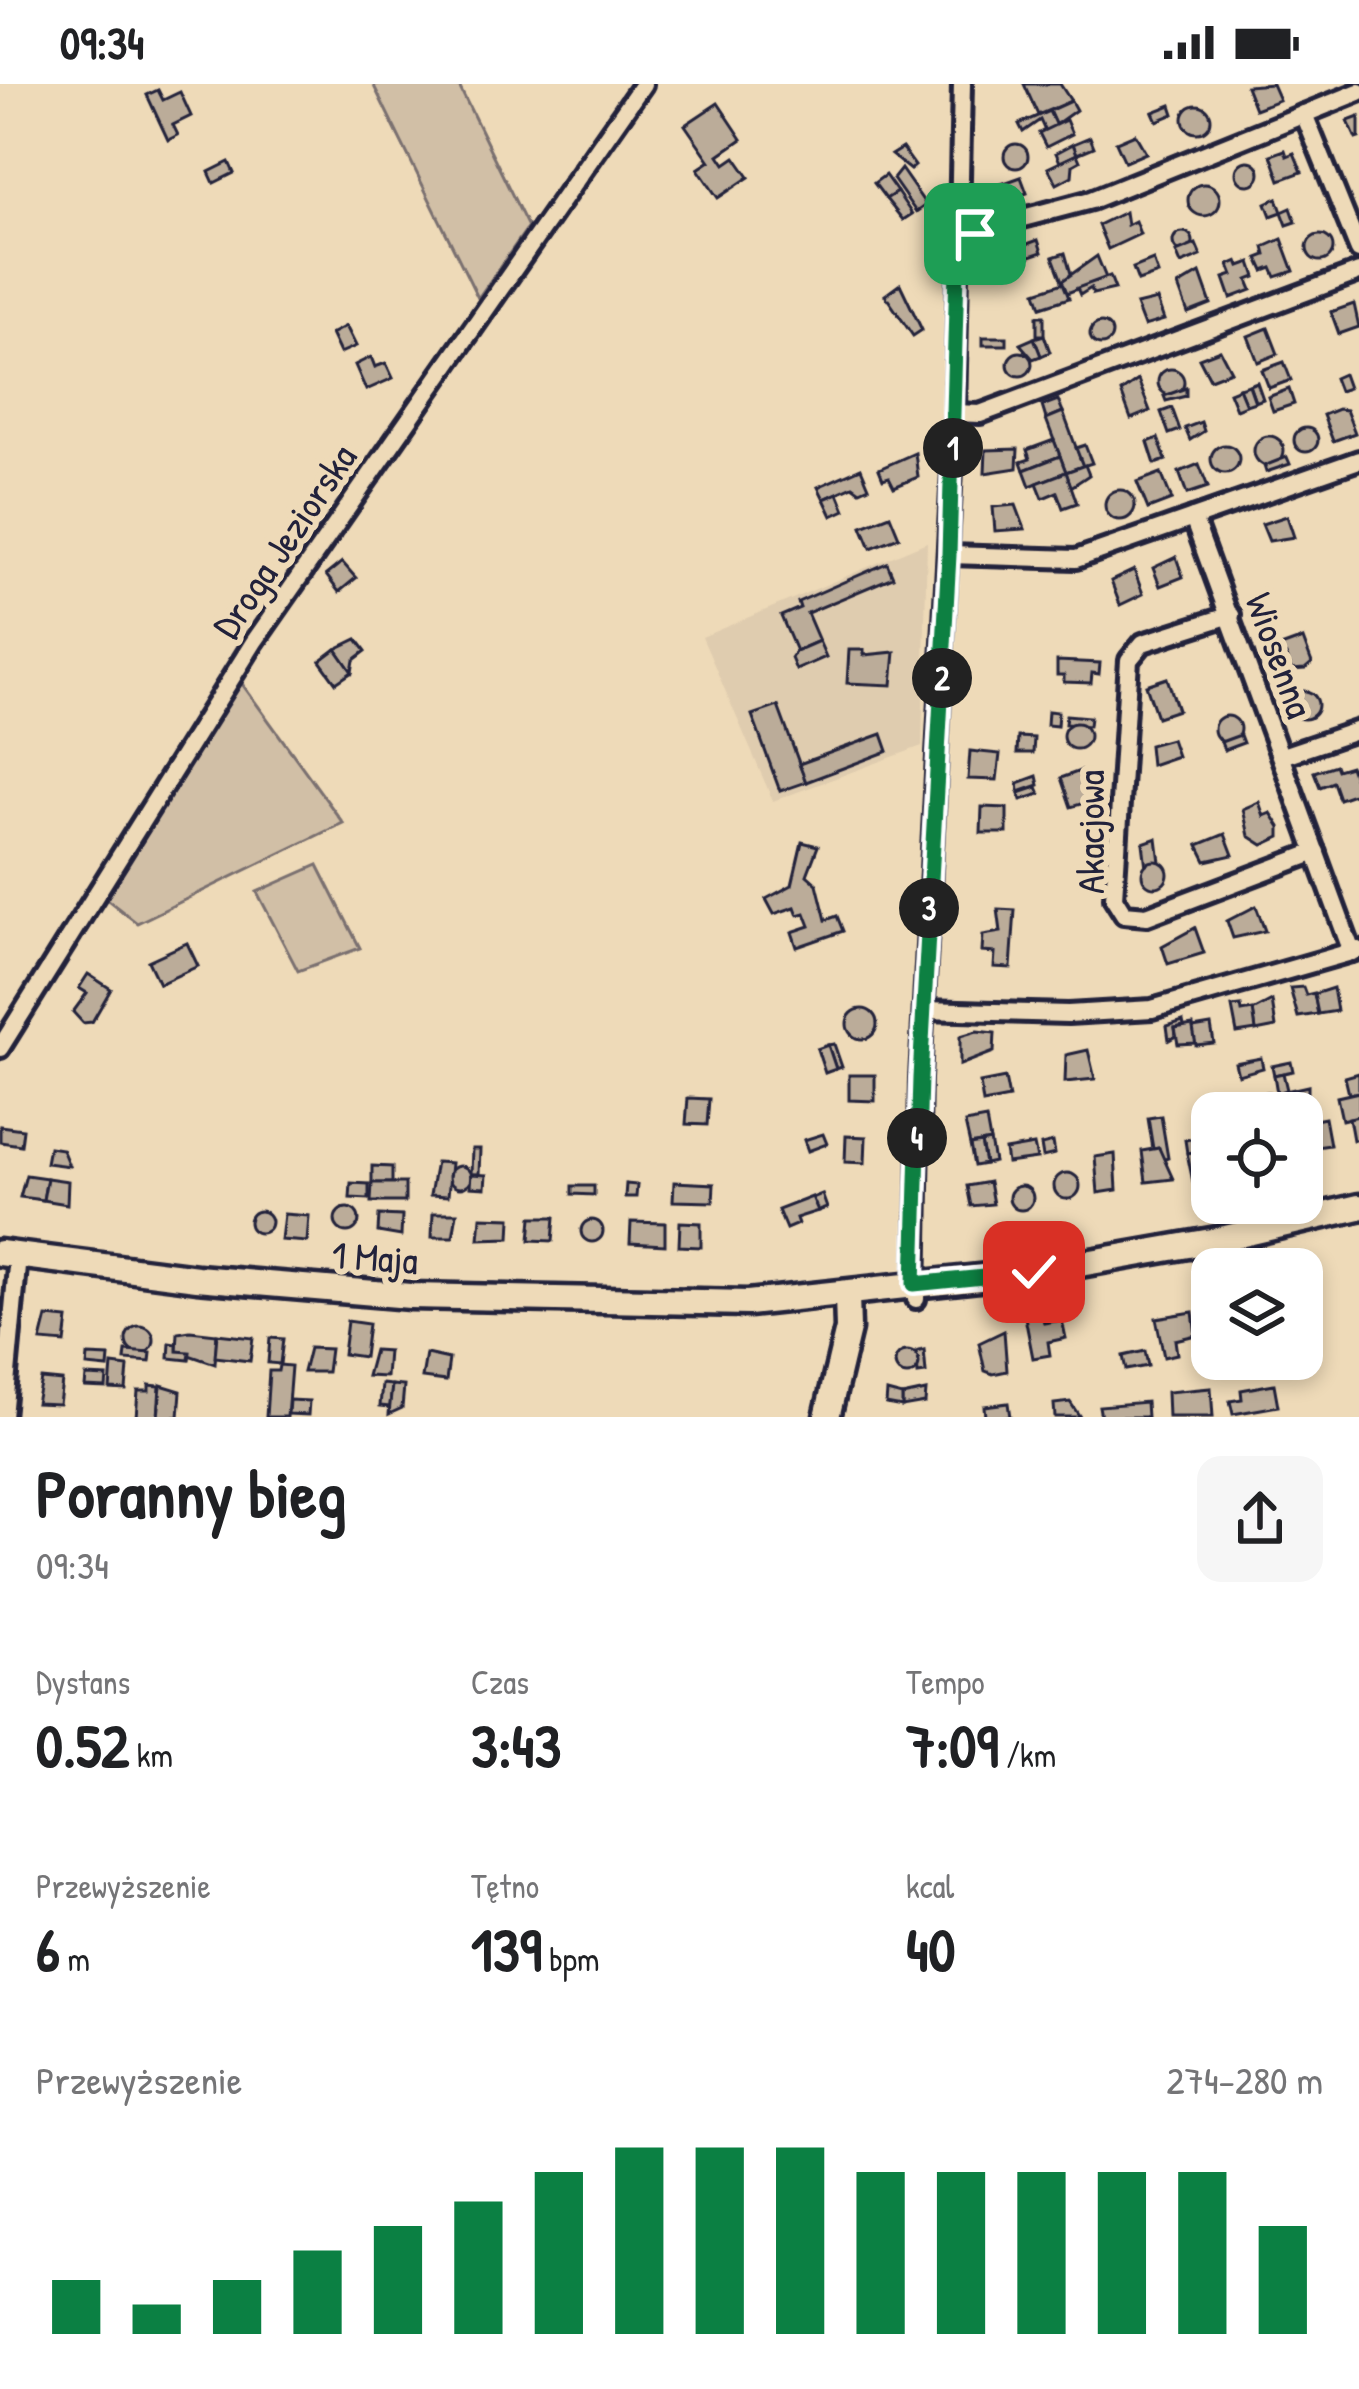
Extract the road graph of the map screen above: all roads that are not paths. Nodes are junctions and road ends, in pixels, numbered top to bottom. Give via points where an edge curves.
1 (643, 84) edge
2 (962, 84) edge
3 (1359, 92) edge
4 (1304, 114) junction
5 (958, 235) junction
6 (1359, 250) edge
7 (1359, 272) edge
8 (955, 413) junction
9 (1359, 460) edge
10 (1193, 518) junction
11 (949, 555) junction
12 (1231, 615) junction
13 (1359, 730) edge
14 (1282, 757) junction
15 (1316, 852) junction
16 (1356, 951) edge
17 (924, 1010) junction
18 (0, 1048) edge
19 (1359, 1207) edge
20 (9, 1254) edge
21 (915, 1292) junction
22 (848, 1302) junction
23 (3, 1417) edge
24 (826, 1417) edge

1 - 18 street, Droga Jeziorska via 254,642
2 - 5 street
3 - 4 street
4 - 5 street via 1091,200
4 - 6 street
5 - 8 street
7 - 8 street via 980,413
8 - 11 street
9 - 10 street
10 - 11 street via 1076,559
10 - 12 street, Wiosenna
11 - 17 street
12 - 14 street, Wiosenna
12 - 15 street, Akacjowa via 1143,643 1129,660 1114,898 1124,914 1148,916
13 - 14 street
14 - 15 street, Wiosenna
15 - 16 street, Wiosenna
16 - 17 street via 1152,1009
17 - 21 street
19 - 21 main road, 1 Maja
20 - 22 main road, 1 Maja via 410,1296
20 - 23 street
21 - 22 main road, 1 Maja
22 - 24 main road

